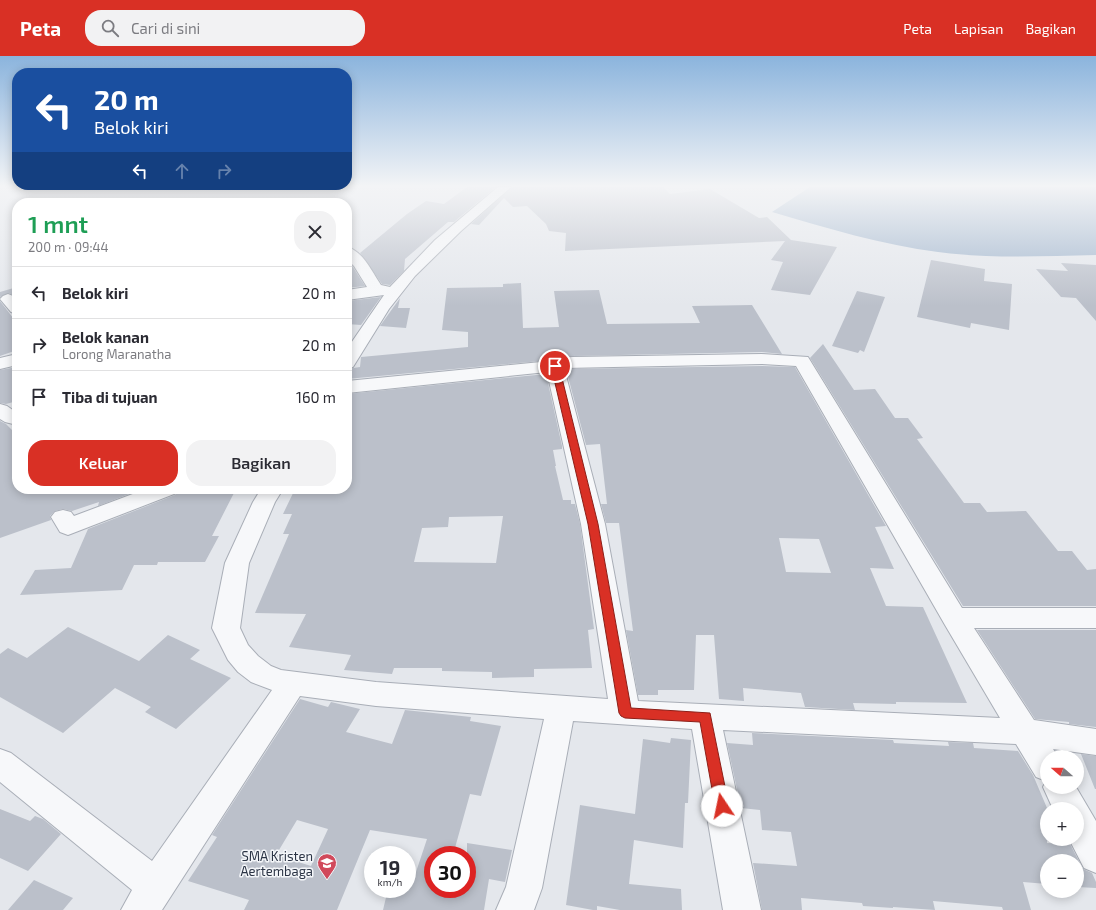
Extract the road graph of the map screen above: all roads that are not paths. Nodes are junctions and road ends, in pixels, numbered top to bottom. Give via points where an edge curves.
1 (457, 227) edge
2 (352, 256) edge
3 (388, 292) junction
4 (352, 295) edge
5 (352, 355) edge
6 (12, 360) edge
7 (0, 364) edge
8 (555, 366) junction
9 (352, 386) edge
10 (0, 410) edge
11 (12, 418) edge
12 (153, 494) edge
13 (270, 494) edge
14 (63, 516) dead end
15 (954, 618) junction
16 (1096, 618) edge
17 (293, 683) junction
18 (561, 708) junction
19 (625, 713) junction
20 (705, 717) junction
21 (1027, 732) junction
22 (1096, 742) edge
23 (1040, 755) edge
24 (0, 763) edge
25 (1084, 833) edge
26 (1096, 856) edge
27 (148, 898) edge
28 (515, 910) edge
29 (742, 910) edge

1 - 3 street
2 - 3 street via 375,288
3 - 4 street
3 - 5 street via 383,306
6 - 7 street
8 - 9 street
8 - 15 street via 560,363 581,362 762,359 802,361
8 - 19 street via 593,524
10 - 11 street
12 - 14 street via 68,527
13 - 17 street via 237,563 226,628 238,652 248,664 261,674 278,681
15 - 16 street
15 - 21 street
17 - 18 street via 376,694
17 - 27 street
18 - 19 street
18 - 28 street via 524,888
19 - 20 street
20 - 21 street
20 - 29 street
21 - 22 street
21 - 23 street
24 - 27 street
25 - 26 street

